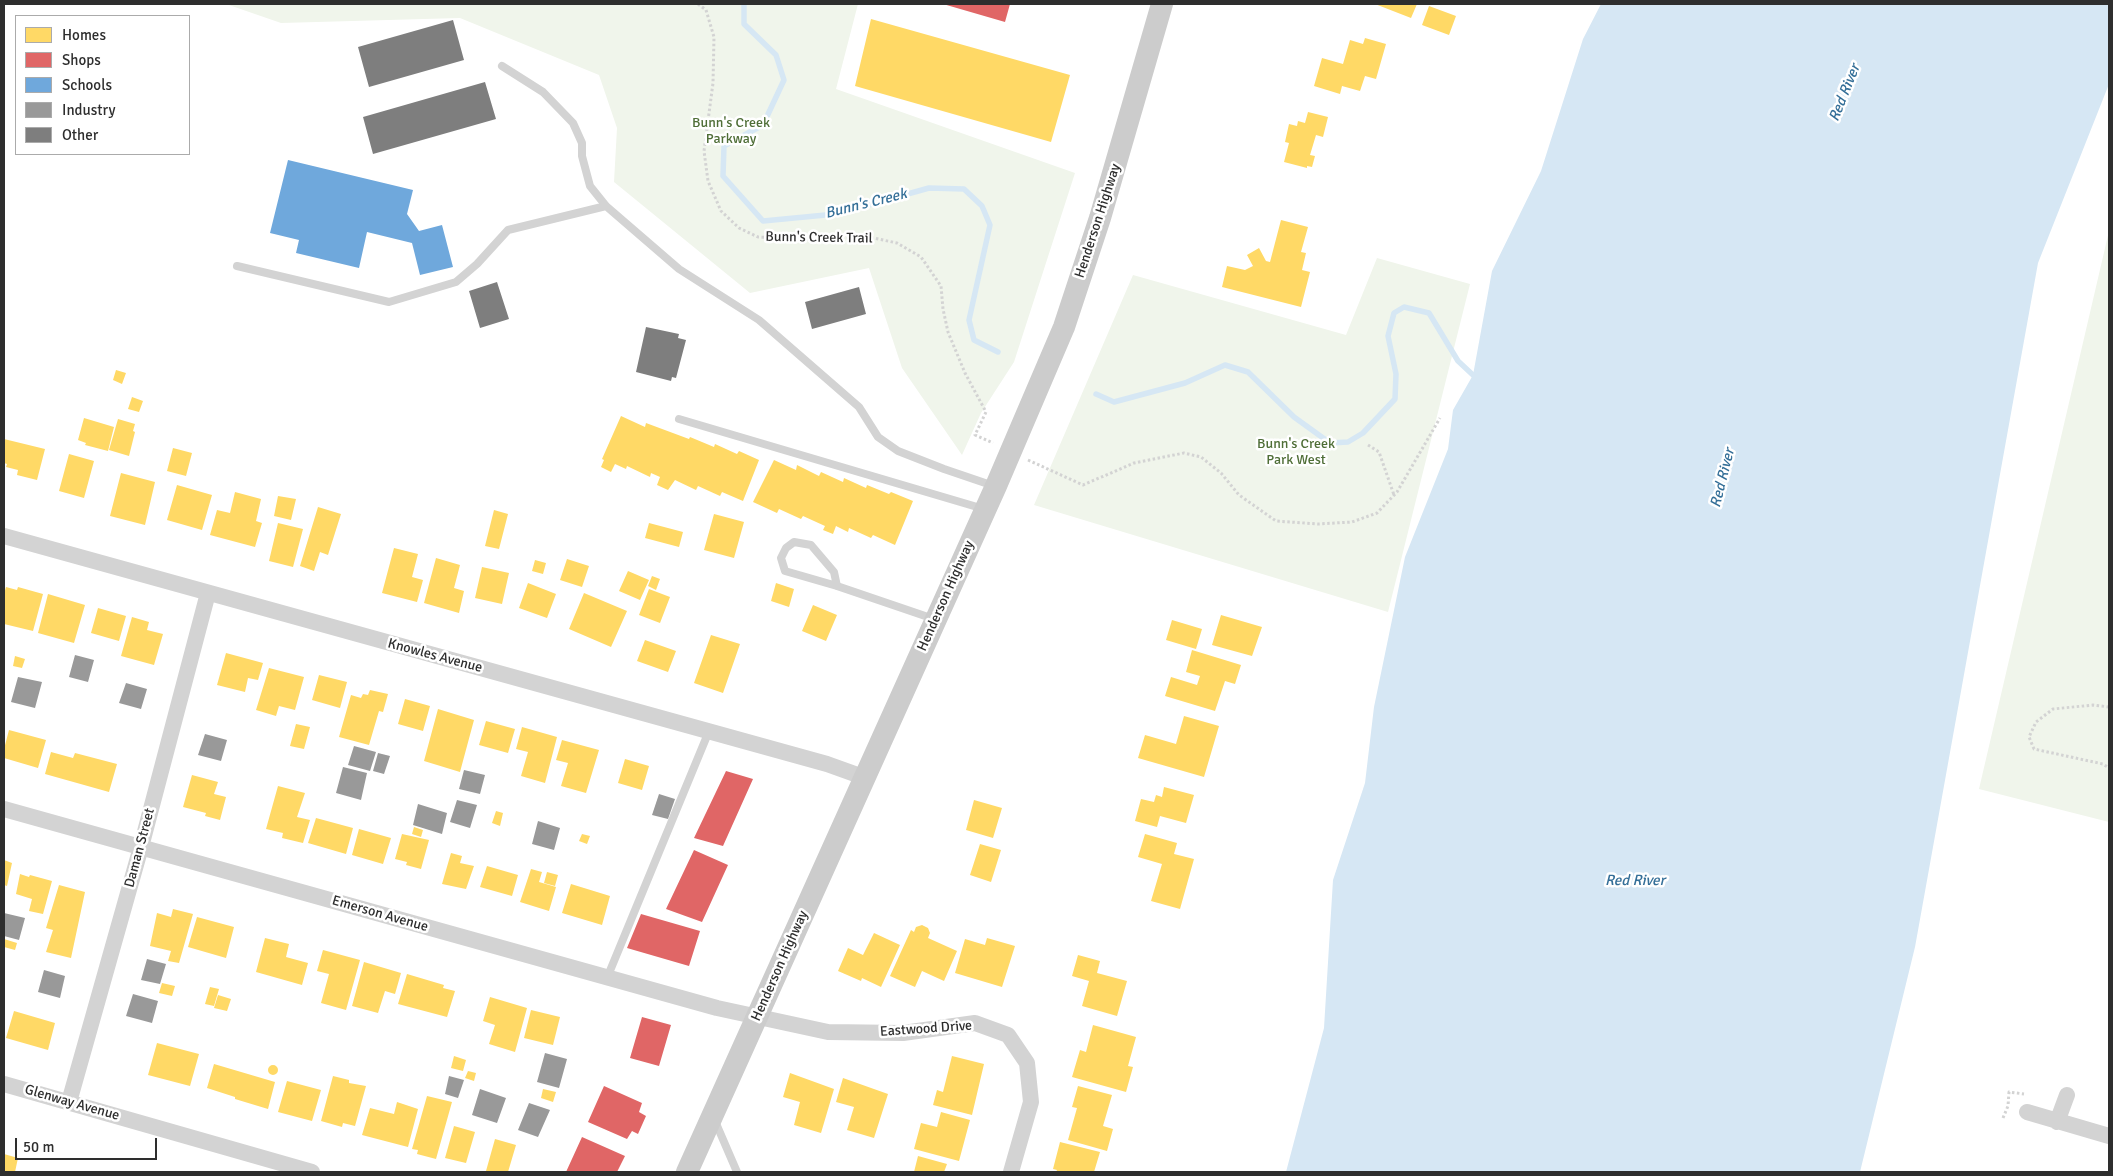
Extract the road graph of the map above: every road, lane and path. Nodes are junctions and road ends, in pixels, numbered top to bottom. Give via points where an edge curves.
1 (698, 4) edge
2 (1162, 4) edge
3 (502, 66) dead end
4 (606, 206) junction
5 (237, 266) dead end
6 (1440, 418) dead end
7 (679, 419) dead end
8 (1368, 445) dead end
9 (1011, 452) junction
10 (996, 486) junction
11 (1394, 495) junction
12 (985, 510) junction
13 (4, 536) edge
14 (837, 586) junction
15 (208, 593) junction
16 (936, 620) junction
17 (2109, 707) edge
18 (709, 731) junction
19 (2109, 768) edge
20 (866, 778) junction
21 (4, 809) edge
22 (141, 847) junction
23 (607, 978) junction
24 (757, 1016) junction
25 (4, 1084) edge
26 (2067, 1094) dead end
27 (69, 1102) junction
28 (2027, 1112) dead end
29 (713, 1116) junction
30 (2057, 1122) junction
31 (2109, 1136) edge
32 (312, 1172) edge
33 (687, 1172) edge
34 (737, 1172) edge
35 (1011, 1172) edge

1 - 9 path, Bunn's Creek Trail via 706,10 714,37 713,83 704,151 708,181 720,211 739,228 758,237 834,240 864,236 897,243 921,257 941,286 948,332 986,412 975,435
2 - 9 main road, Henderson Highway via 1100,218 1064,327
3 - 4 lane via 543,92 573,123 582,143 590,186
4 - 5 lane via 508,230 456,282 389,302
4 - 10 lane via 679,269 759,320 859,407 878,437 898,451
6 - 11 path, Bunn's Creek Trail
7 - 12 lane
8 - 11 path via 1379,452
9 - 10 main road, Henderson Highway
9 - 11 path, Bunn's Creek Trail via 1082,485 1134,463 1167,455 1184,453 1201,457 1221,473 1239,495 1276,521 1352,522 1377,513
10 - 12 main road, Henderson Highway
12 - 16 main road, Henderson Highway
13 - 15 street, Knowles Avenue
14 - 14 lane via 785,570 781,558 786,548 794,542 811,545 834,572
14 - 16 lane
15 - 18 street, Knowles Avenue
15 - 22 street, Daman Street
16 - 20 main road, Henderson Highway
17 - 19 path via 2093,705 2053,709 2036,722 2029,737 2034,749
18 - 20 street, Knowles Avenue
18 - 23 lane
20 - 24 main road, Henderson Highway
21 - 22 street, Emerson Avenue
22 - 23 street, Emerson Avenue
22 - 27 street, Daman Street
23 - 24 street, Emerson Avenue
24 - 29 main road, Henderson Highway
24 - 35 street, Eastwood Drive via 828,1032 903,1033 974,1024 1008,1035 1027,1063 1031,1102
25 - 27 street, Glenway Avenue
26 - 30 street
27 - 32 street, Glenway Avenue
28 - 30 street
29 - 33 main road, Henderson Highway
29 - 34 lane
30 - 31 street

